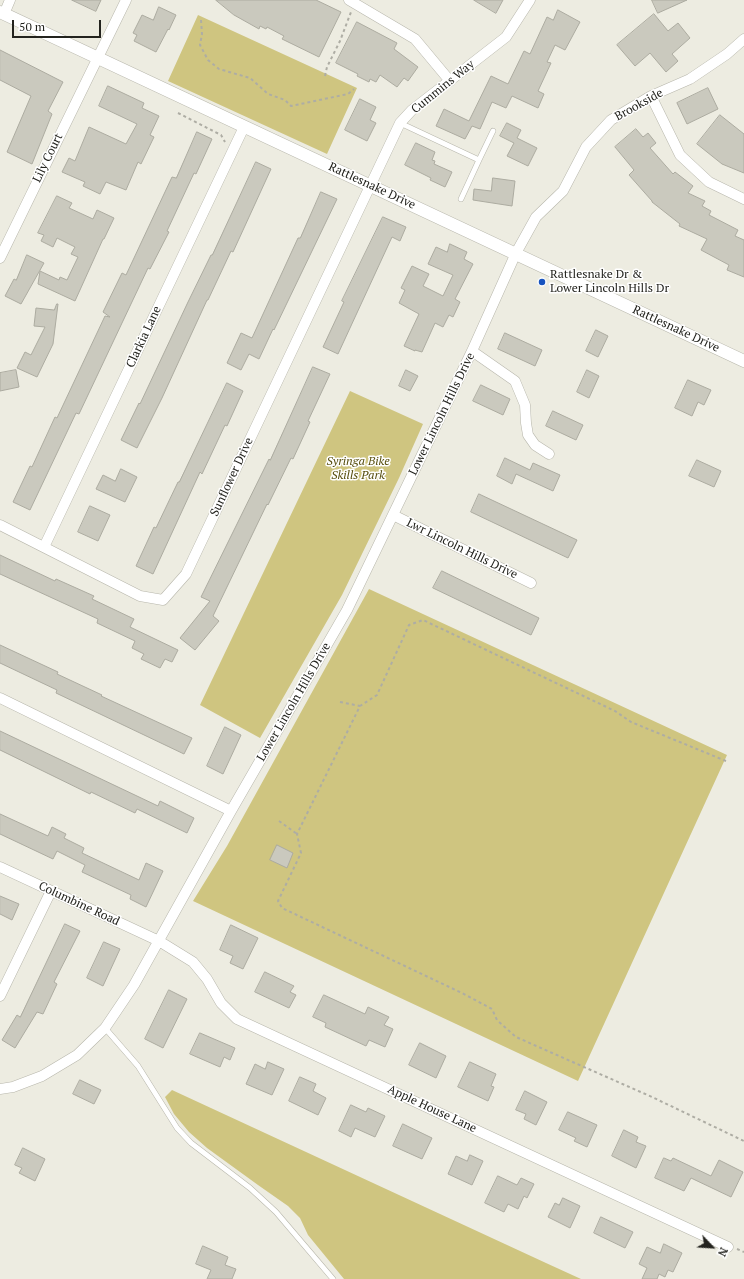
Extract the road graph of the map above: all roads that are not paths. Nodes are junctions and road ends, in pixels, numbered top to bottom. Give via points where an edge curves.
1 (10, 0) edge
2 (126, 0) edge
3 (349, 0) edge
4 (530, 0) edge
5 (2, 13) edge
6 (744, 39) edge
7 (97, 58) junction
8 (450, 81) junction
9 (651, 96) junction
10 (400, 123) junction
11 (244, 127) junction
12 (493, 130) dead end
13 (479, 160) junction
14 (371, 186) junction
15 (461, 199) dead end
16 (744, 199) edge
17 (516, 253) junction
18 (0, 258) edge
19 (472, 351) junction
20 (744, 361) edge
21 (549, 454) dead end
22 (394, 515) junction
23 (0, 526) edge
24 (44, 547) junction
25 (531, 583) dead end
26 (0, 698) edge
27 (231, 810) junction
28 (0, 867) edge
29 (51, 891) junction
30 (159, 941) junction
31 (0, 996) edge
32 (105, 1028) junction
33 (0, 1089) edge
34 (728, 1247) dead end
35 (333, 1279) edge

1 - 5 street
2 - 7 street
3 - 8 street via 415,39
4 - 8 street, Cummins Way via 506,37
5 - 7 street, Rattlesnake Drive
6 - 9 street, Brookside via 690,79
7 - 11 street, Rattlesnake Drive
7 - 18 street, Lily Court
8 - 10 street, Cummins Way via 412,110
9 - 16 street via 680,154 709,182
9 - 17 street, Brookside via 611,120 586,146 563,191 536,218
10 - 13 lane
10 - 14 street, Cummins Way
11 - 14 street, Rattlesnake Drive
11 - 24 street, Clarkia Lane
12 - 13 lane
13 - 15 lane
14 - 17 street, Rattlesnake Drive
14 - 24 street, Sunflower Drive via 186,574 163,600 140,596
17 - 19 street, Lower Lincoln Hills Drive
17 - 20 street, Rattlesnake Drive
19 - 21 street via 515,381 525,405 528,435 535,445
19 - 22 street, Lower Lincoln Hills Drive
22 - 25 street, Lwr Lincoln Hills Drive
22 - 27 street, Lower Lincoln Hills Drive via 346,610
23 - 24 street, Sunflower Drive
26 - 27 street
27 - 30 street, Lower Lincoln Hills Drive
28 - 29 street, Columbine Road
29 - 30 street, Columbine Road
29 - 31 street
30 - 32 street, Lower Lincoln Hills Drive
30 - 34 street, Apple House Lane via 193,962 221,1003 237,1019
32 - 33 street, Lower Lincoln Hills Drive via 77,1055 42,1076
32 - 35 lane via 138,1066 177,1128 191,1143 250,1188 276,1212

